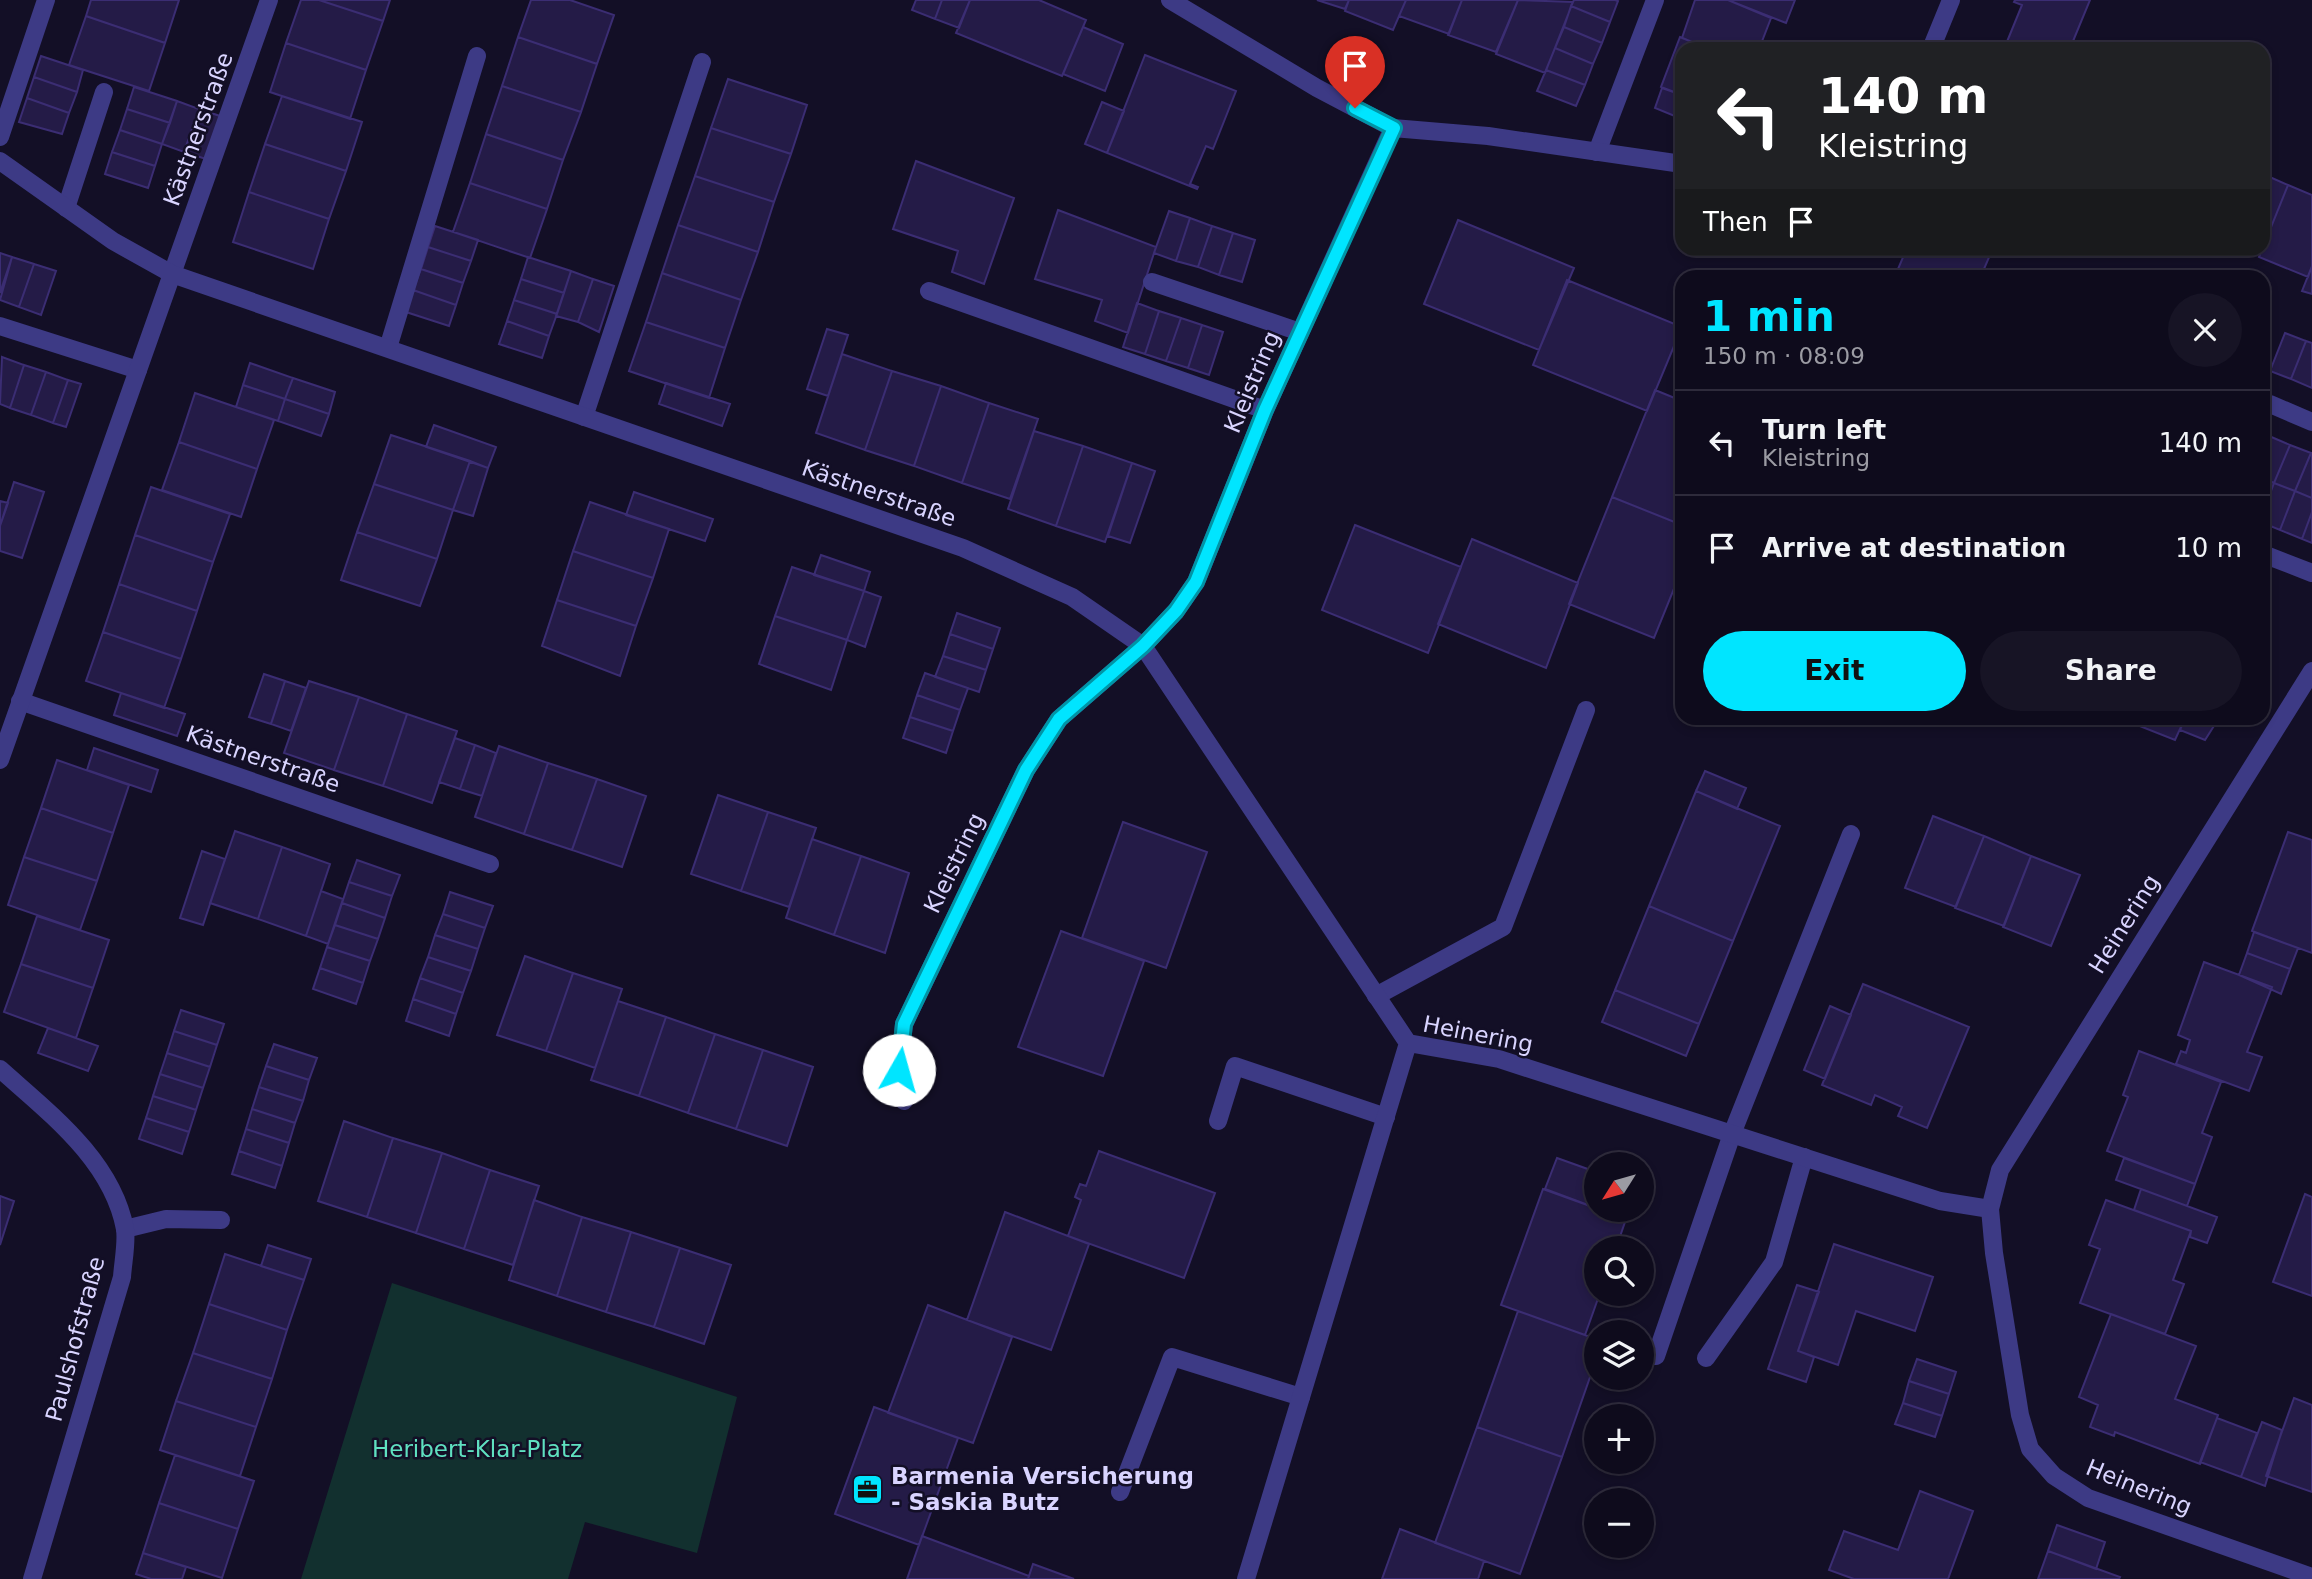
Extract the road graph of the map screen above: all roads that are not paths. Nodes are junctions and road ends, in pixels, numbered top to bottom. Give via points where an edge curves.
1 (46, 0) edge
2 (269, 0) edge
3 (1170, 0) edge
4 (1655, 0) edge
5 (1951, 0) edge
6 (1934, 42) edge
7 (477, 56) dead end
8 (702, 62) dead end
9 (104, 92) dead end
10 (1394, 128) junction
11 (0, 137) edge
12 (1597, 152) junction
13 (0, 161) edge
14 (1675, 163) edge
15 (66, 208) junction
16 (172, 274) junction
17 (1152, 282) dead end
18 (929, 291) dead end
19 (0, 327) edge
20 (1300, 332) junction
21 (388, 348) junction
22 (138, 370) junction
23 (2270, 404) dead end
24 (1265, 410) junction
25 (584, 417) junction
26 (2312, 422) edge
27 (2270, 557) edge
28 (2312, 573) edge
29 (1143, 646) junction
30 (2312, 671) edge
31 (20, 701) junction
32 (1586, 710) dead end
33 (0, 760) edge
34 (1851, 834) dead end
35 (490, 864) dead end
36 (1376, 996) junction
37 (1408, 1044) junction
38 (0, 1069) edge
39 (904, 1101) dead end
40 (1386, 1118) junction
41 (1217, 1121) dead end
42 (1731, 1134) junction
43 (1804, 1157) junction
44 (1990, 1209) junction
45 (221, 1220) dead end
46 (125, 1229) junction
47 (1656, 1356) dead end
48 (1706, 1358) dead end
49 (1301, 1397) junction
50 (1120, 1492) dead end
51 (2312, 1577) edge
52 (32, 1579) edge
53 (1246, 1579) edge

1 - 11 street
2 - 16 street, Kästnerstraße
3 - 10 street
4 - 12 street
5 - 6 street
7 - 21 street
8 - 25 street
9 - 15 street
10 - 12 street
10 - 20 street, Kleistring
12 - 14 street
13 - 15 street, Kästnerstraße
15 - 16 street, Kästnerstraße via 113,242
16 - 21 street, Kästnerstraße
16 - 22 street, Kästnerstraße
17 - 20 street
18 - 24 street
19 - 22 street
20 - 24 street, Kleistring
21 - 25 street, Kästnerstraße
22 - 31 street, Kästnerstraße
23 - 26 street
24 - 29 street, Kleistring via 1196,582
25 - 29 street, Kästnerstraße via 963,548 1072,597
27 - 28 street
29 - 36 street
29 - 39 street, Kleistring via 1059,719 1026,770 904,1024 899,1070
30 - 44 street, Heinering via 2000,1170
31 - 33 street, Kästnerstraße
31 - 35 street, Kästnerstraße
32 - 36 street via 1503,927
34 - 42 street
36 - 37 street
37 - 40 street, Heinering
37 - 42 street, Heinering via 1499,1059
38 - 46 street, Paulshofstraße via 61,1124 106,1176
40 - 41 street via 1235,1066
40 - 49 street, Heinering
42 - 43 street, Heinering
42 - 47 street
43 - 44 street, Heinering via 1940,1201
43 - 48 street via 1774,1262
44 - 51 street, Heinering via 2020,1415 2030,1449 2054,1476 2088,1497
45 - 46 street via 166,1219
46 - 52 street, Paulshofstraße via 122,1277
49 - 50 street via 1172,1357
49 - 53 street, Heinering

